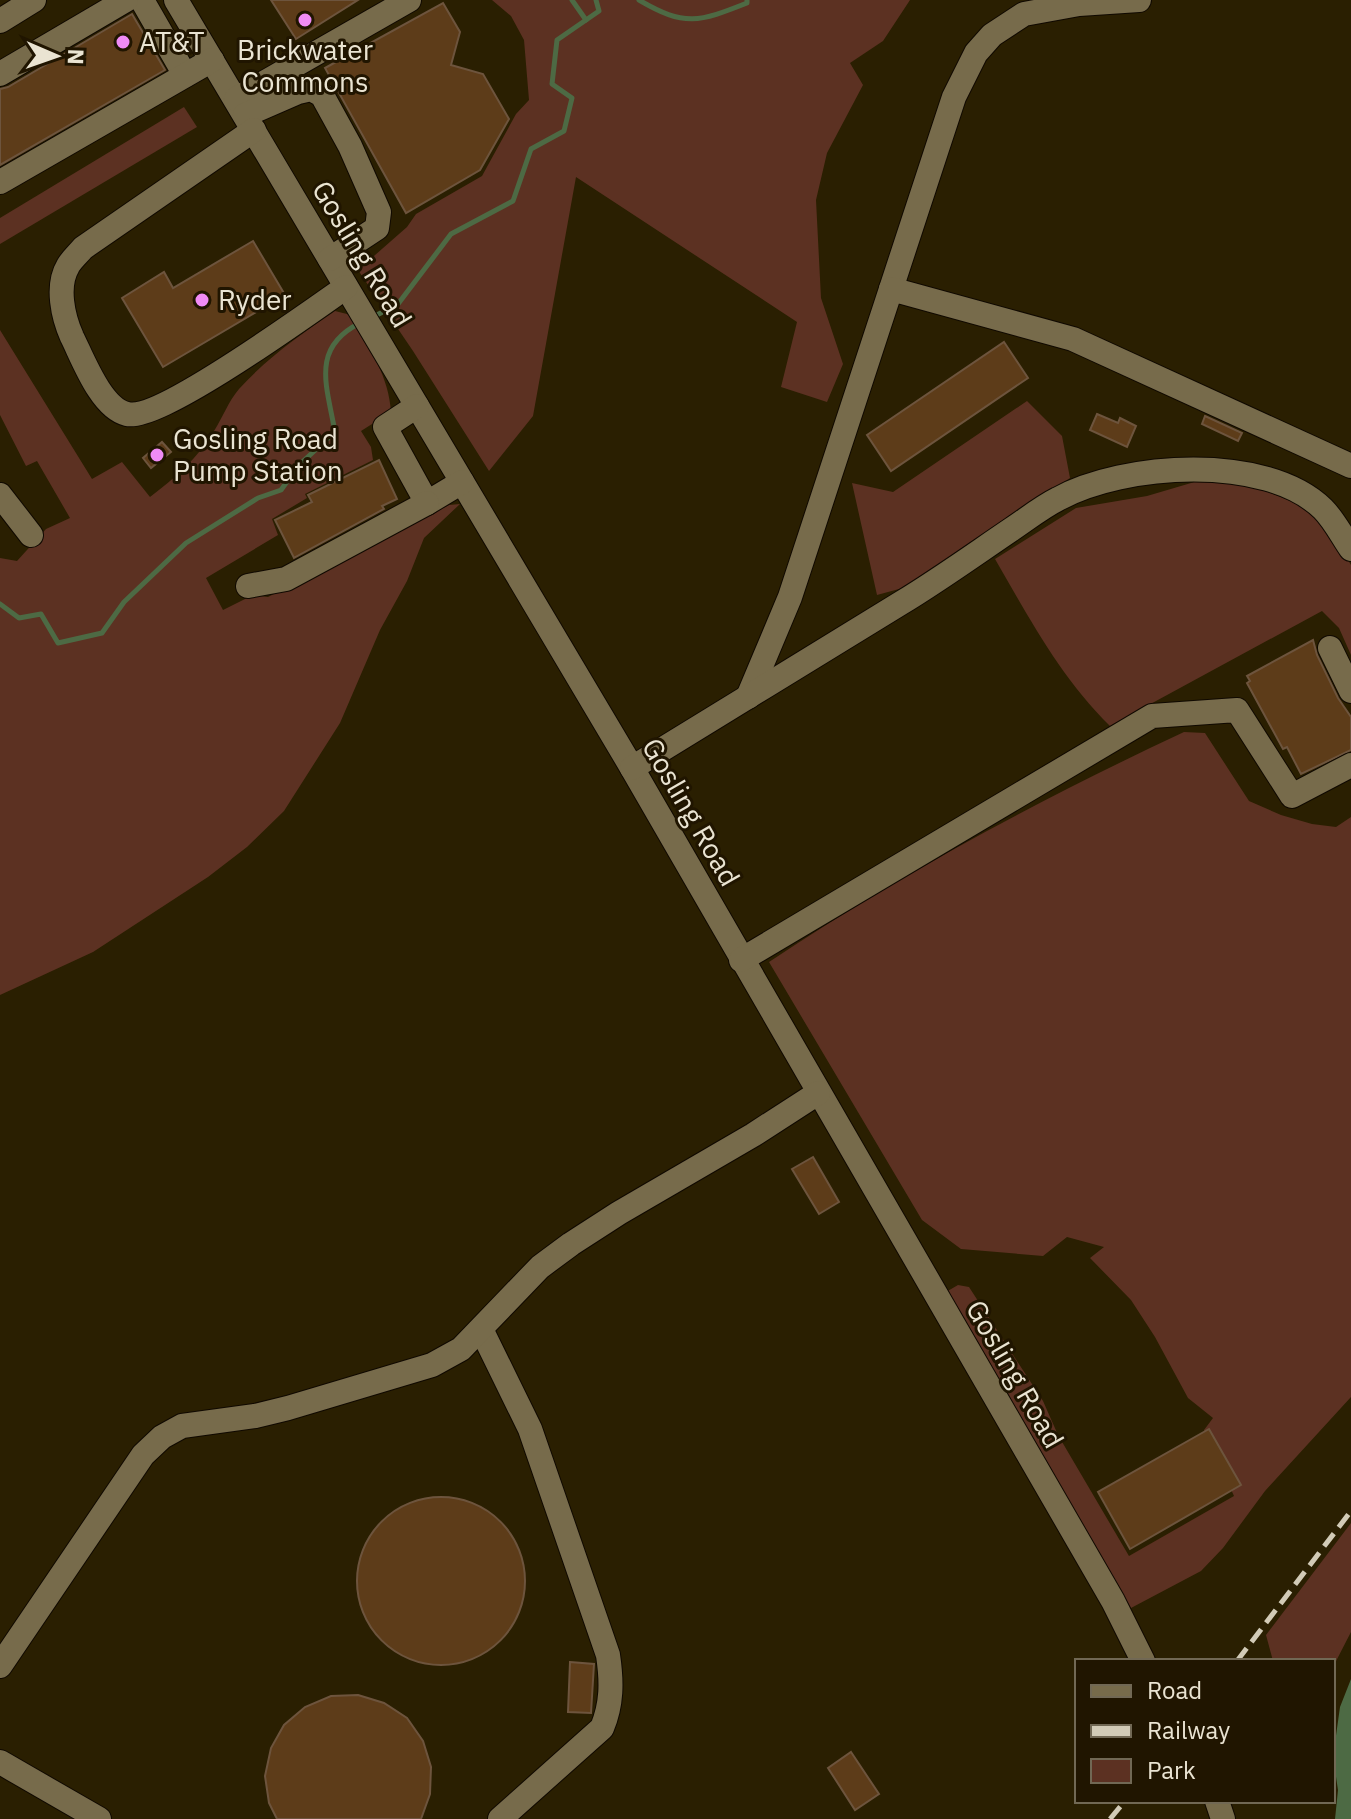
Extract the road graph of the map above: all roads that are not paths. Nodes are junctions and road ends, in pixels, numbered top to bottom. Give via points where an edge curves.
1 (34, 0) edge
2 (126, 0) edge
3 (142, 0) edge
4 (176, 0) edge
5 (409, 0) edge
6 (1139, 0) edge
7 (0, 21) edge
8 (212, 60) junction
9 (0, 74) edge
10 (185, 75) junction
11 (245, 115) junction
12 (0, 182) edge
13 (330, 259) junction
14 (346, 287) junction
15 (891, 289) junction
16 (417, 406) junction
17 (1351, 466) edge
18 (462, 482) junction
19 (427, 503) junction
20 (4, 513) edge
21 (31, 535) dead end
22 (1351, 549) edge
23 (248, 586) dead end
24 (1330, 648) dead end
25 (1351, 691) edge
26 (748, 697) junction
27 (1351, 765) edge
28 (632, 768) junction
29 (741, 960) junction
30 (818, 1093) junction
31 (482, 1331) junction
32 (1142, 1659) edge
33 (0, 1666) edge
34 (0, 1762) edge
35 (99, 1819) edge
36 (500, 1819) edge

1 - 7 street
2 - 9 street
3 - 10 street
4 - 8 street, Gosling Road
5 - 11 street
6 - 15 street via 1024,14 976,53 954,97
8 - 10 street
8 - 11 street, Gosling Road
10 - 12 street
11 - 13 street, Gosling Road
11 - 13 street via 298,92 311,89 322,95 379,212 377,228
11 - 14 street via 83,248 66,268 61,293 68,327 96,385 127,415 146,414 238,363
13 - 14 street, Gosling Road
14 - 16 street, Gosling Road
15 - 17 street via 1073,339
15 - 26 street via 790,597
16 - 18 street, Gosling Road
16 - 19 street via 385,427
18 - 19 street
18 - 28 street, Gosling Road
19 - 23 street via 286,579
20 - 21 street
22 - 26 street via 1324,510 1270,480 1195,469 1120,475 1056,499 930,585
24 - 25 street
26 - 28 street
27 - 29 street via 1292,796 1237,710 1152,716
28 - 29 street, Gosling Road
29 - 30 street, Gosling Road
30 - 31 street via 571,1244 540,1267
30 - 32 street, Gosling Road
31 - 33 street via 432,1365 255,1416 182,1426 162,1437 143,1455
31 - 36 street via 539,1453 608,1655 612,1681 602,1728
34 - 35 street

